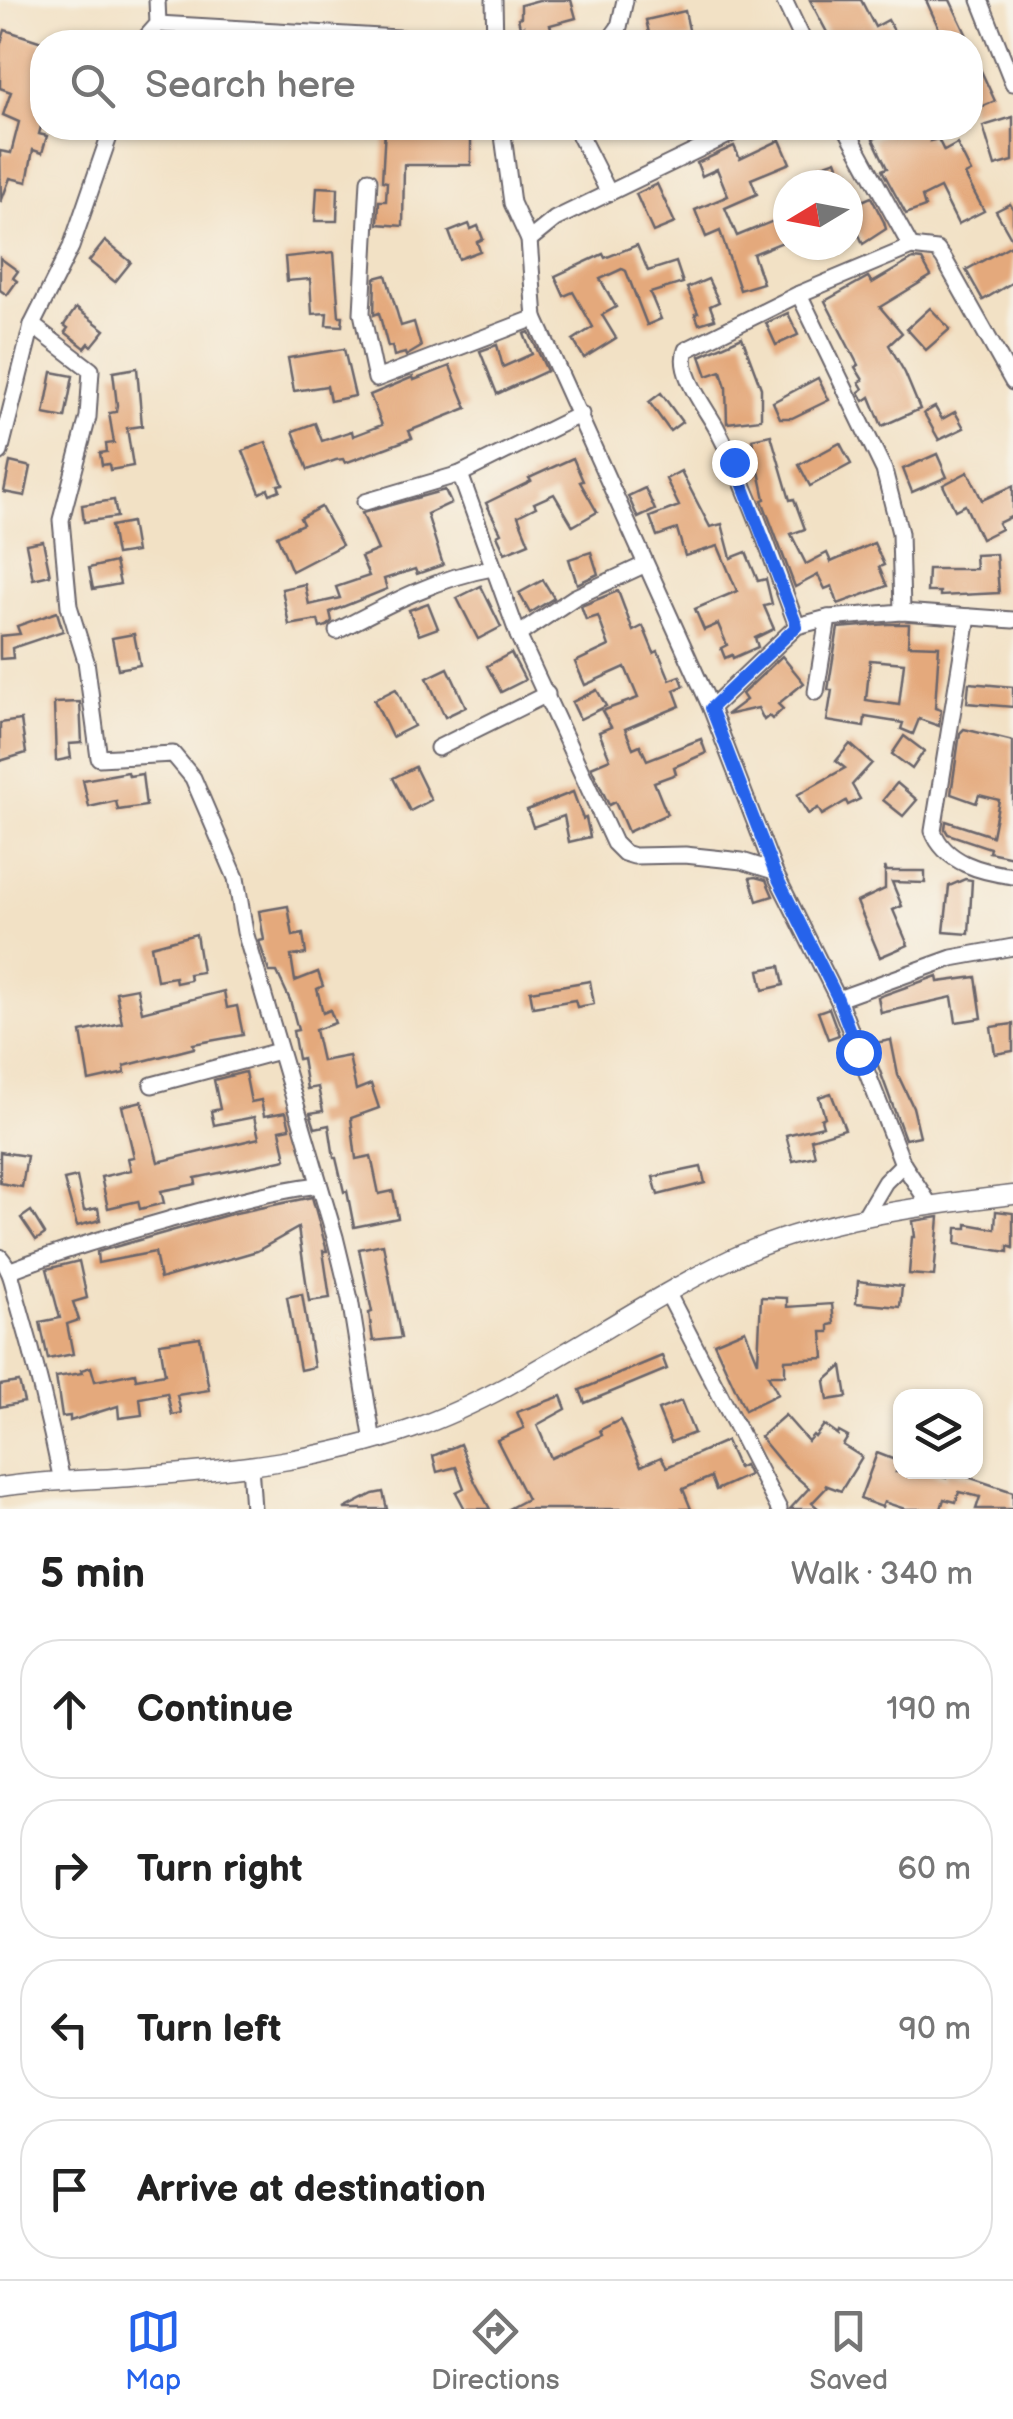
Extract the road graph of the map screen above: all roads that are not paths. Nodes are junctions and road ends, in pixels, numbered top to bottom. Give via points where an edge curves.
1 (157, 0) edge
2 (494, 0) edge
3 (626, 0) edge
4 (784, 0) edge
5 (980, 0) edge
6 (158, 24) junction
7 (153, 30) edge
8 (261, 30) edge
9 (495, 30) edge
10 (617, 30) edge
11 (798, 30) edge
12 (1013, 83) edge
13 (108, 140) edge
14 (504, 140) edge
15 (582, 140) edge
16 (718, 140) edge
17 (853, 140) edge
18 (369, 180) dead end
19 (609, 192) junction
20 (528, 240) junction
21 (911, 247) junction
22 (799, 294) junction
23 (535, 318) junction
24 (32, 325) junction
25 (1013, 382) edge
26 (580, 414) junction
27 (0, 452) edge
28 (460, 474) junction
29 (365, 502) dead end
30 (644, 565) junction
31 (492, 568) junction
32 (902, 612) junction
33 (968, 617) junction
34 (828, 618) junction
35 (1013, 620) edge
36 (797, 626) junction
37 (337, 630) dead end
38 (518, 635) junction
39 (816, 692) dead end
40 (547, 694) junction
41 (711, 708) junction
42 (438, 748) dead end
43 (774, 871) junction
44 (1013, 876) edge
45 (1013, 947) edge
46 (838, 999) junction
47 (279, 1051) junction
48 (152, 1085) dead end
49 (903, 1164) junction
50 (319, 1185) junction
51 (1013, 1195) edge
52 (930, 1205) junction
53 (863, 1219) junction
54 (6, 1263) edge
55 (666, 1292) junction
56 (373, 1442) junction
57 (250, 1465) junction
58 (62, 1481) junction
59 (0, 1486) edge
60 (253, 1509) edge
61 (780, 1509) edge

1 - 6 street
2 - 9 street
3 - 10 street
4 - 11 street
5 - 12 street
6 - 7 street
6 - 8 street
13 - 24 street via 71,247
14 - 20 street via 512,203
15 - 19 street
16 - 19 street
17 - 21 street
18 - 23 street via 362,313 376,379
19 - 20 street
20 - 23 street
21 - 22 street
21 - 25 street via 937,250 944,259
22 - 32 street via 884,470 900,533
22 - 36 street via 686,350 683,358 734,462
23 - 26 street
24 - 27 street
24 - 47 street via 90,370 88,417 61,520 69,606 86,661 99,758 172,754 193,778 236,878 244,932
26 - 28 street
26 - 30 street
28 - 29 street
28 - 31 street
30 - 38 street via 575,597
30 - 41 street
31 - 37 street via 462,573
31 - 38 street
32 - 33 street
32 - 34 street
33 - 35 street
33 - 44 street via 934,831 954,859
34 - 36 street
34 - 39 street
36 - 41 street
38 - 40 street
40 - 42 street
40 - 43 street via 624,853 742,861
41 - 43 street
43 - 46 street
45 - 46 street via 952,958
46 - 49 street
47 - 48 street
47 - 50 street
49 - 52 street
49 - 53 street
50 - 54 street
50 - 56 street via 350,1298
51 - 52 main road
52 - 53 main road
53 - 55 main road via 737,1256
54 - 58 street via 41,1379
55 - 56 main road via 473,1401
55 - 61 street
56 - 57 main road
57 - 58 main road
57 - 60 street
58 - 59 main road

